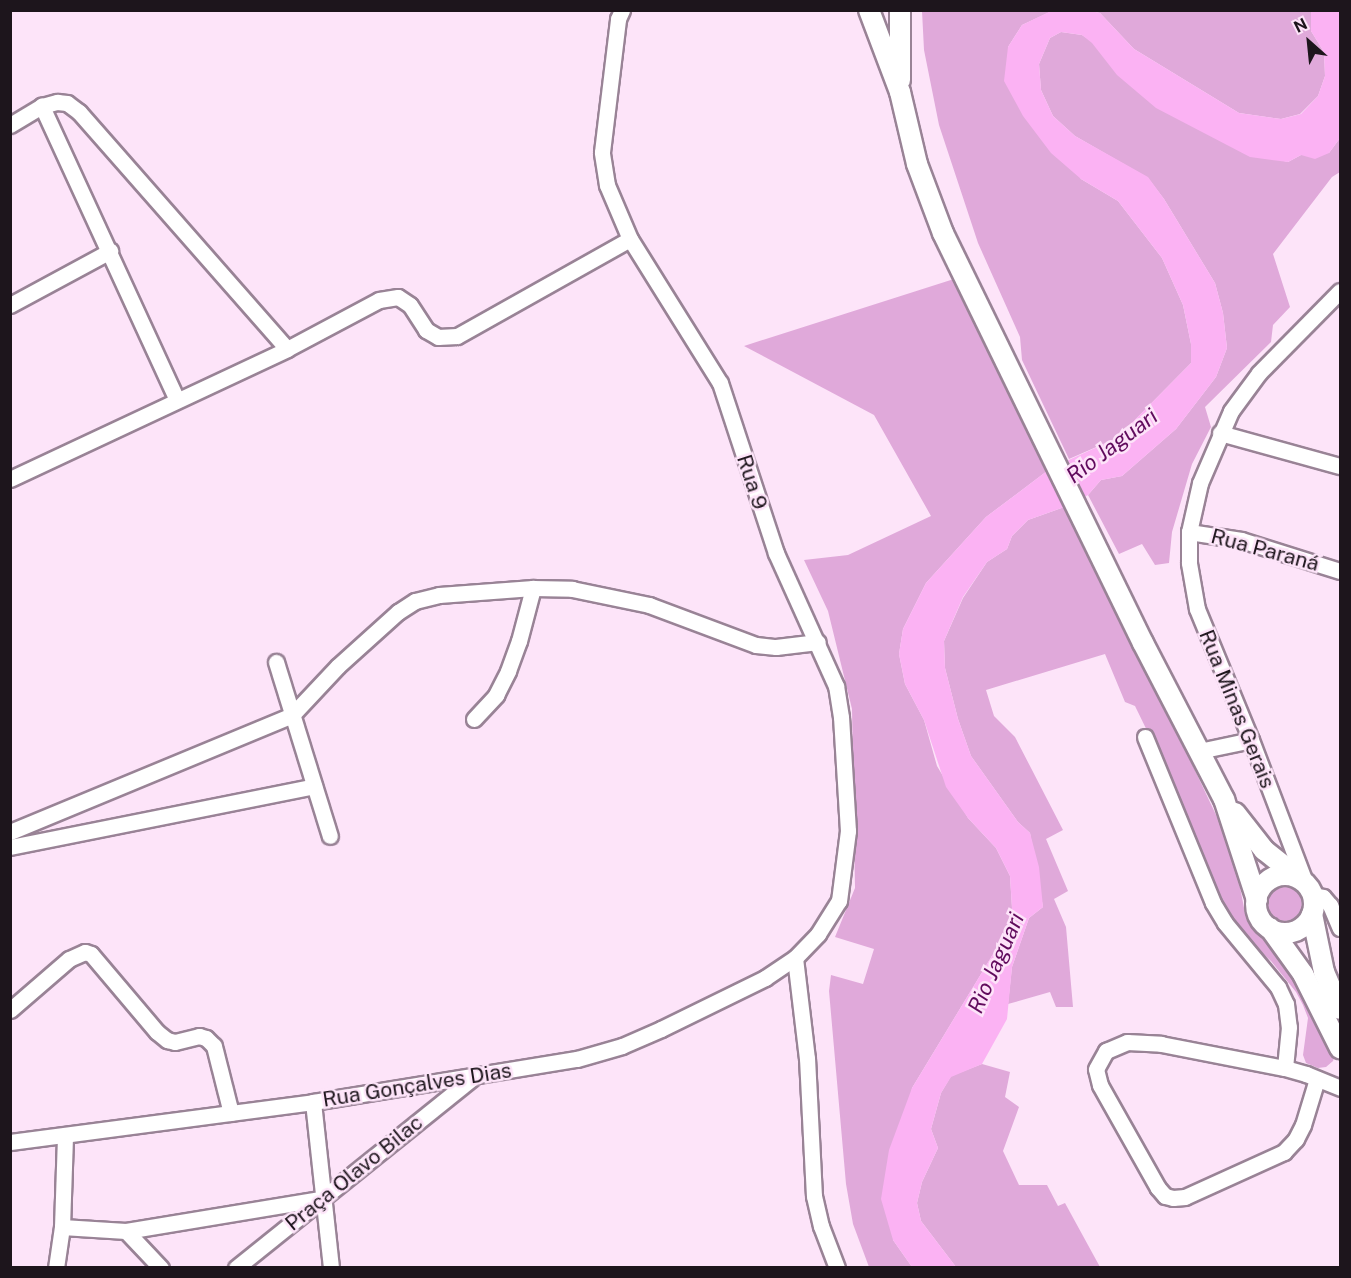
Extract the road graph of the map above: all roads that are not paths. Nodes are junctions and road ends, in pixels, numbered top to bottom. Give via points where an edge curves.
1 (622, 10) edge
2 (869, 10) edge
3 (900, 10) edge
4 (900, 92) junction
5 (42, 106) junction
6 (10, 125) edge
7 (630, 239) junction
8 (110, 251) junction
9 (1341, 291) edge
10 (10, 305) edge
11 (287, 349) junction
12 (177, 400) junction
13 (1220, 433) junction
14 (1341, 465) edge
15 (10, 479) edge
16 (1189, 532) junction
17 (1341, 571) edge
18 (533, 588) junction
19 (818, 642) junction
20 (276, 662) dead end
21 (292, 716) junction
22 (474, 719) dead end
23 (1145, 737) dead end
24 (1251, 740) junction
25 (1199, 751) junction
26 (314, 786) junction
27 (1224, 799) junction
28 (10, 832) edge
29 (330, 836) dead end
30 (10, 847) edge
31 (1307, 892) junction
32 (1257, 900) junction
33 (1270, 928) junction
34 (1341, 928) edge
35 (795, 958) junction
36 (1341, 1009) edge
37 (10, 1010) edge
38 (1341, 1048) edge
39 (1284, 1068) junction
40 (471, 1078) junction
41 (1317, 1079) junction
42 (1341, 1088) edge
43 (313, 1102) junction
44 (231, 1113) junction
45 (65, 1137) junction
46 (13, 1139) edge
47 (323, 1198) junction
48 (62, 1227) junction
49 (126, 1231) junction
50 (57, 1268) edge
51 (161, 1268) edge
52 (236, 1268) edge
53 (331, 1268) edge
54 (837, 1268) edge

1 - 7 street, Rua 9 via 602,152 607,185
2 - 4 main road
3 - 4 main road
4 - 25 main road via 917,164 943,233
5 - 6 street
5 - 8 street
5 - 11 street via 67,103 80,112
7 - 11 street via 457,336 438,337 426,330 410,305 398,297 379,300
7 - 19 street, Rua 9 via 720,383 776,553
8 - 10 street
8 - 12 street
9 - 13 street, Rua Minas Gerais via 1259,373
11 - 12 street
12 - 15 street
13 - 14 street
13 - 16 street, Rua Minas Gerais via 1200,483
16 - 17 street, Rua Paraná via 1241,540
16 - 24 street, Rua Minas Gerais via 1189,563 1197,609
18 - 19 street via 572,589 649,606 756,645
18 - 21 street via 439,595 415,601 338,666
18 - 22 street via 508,671 496,695
19 - 35 street, Rua 9 via 836,686 841,717 848,831 839,901 818,934
20 - 21 street
21 - 26 street
21 - 28 street
23 - 39 street via 1213,903 1278,987 1286,1004 1289,1027
24 - 25 street
24 - 31 street, Rua Minas Gerais
25 - 27 main road
26 - 29 street
26 - 30 street
27 - 31 main road via 1264,850
27 - 32 main road
31 - 32 main road via 1280,875 1271,878
31 - 33 main road via 1299,929 1280,932
31 - 34 street via 1330,904
31 - 36 main road via 1324,972
32 - 33 main road via 1259,916
33 - 38 main road via 1303,974
35 - 40 street, Rua Gonçalves Dias via 765,978 622,1046 577,1059
35 - 54 street via 807,1058 814,1196
37 - 44 street via 69,959 85,952 91,954 162,1036 175,1042 199,1036 214,1046
39 - 41 street
39 - 41 street via 1161,1044 1127,1042 1106,1051 1096,1069 1100,1085 1158,1188 1173,1198 1185,1197 1284,1152 1303,1125
40 - 43 street, Rua Gonçalves Dias
40 - 47 street, Praça Olavo Bilac
41 - 42 street
43 - 44 street, Rua Gonçalves Dias
43 - 47 street
44 - 45 street, Rua Gonçalves Dias
45 - 46 street, Rua Gonçalves Dias
45 - 48 street
47 - 49 street
47 - 52 street, Praça Olavo Bilac
47 - 53 street
48 - 49 street
48 - 50 street
49 - 51 street

